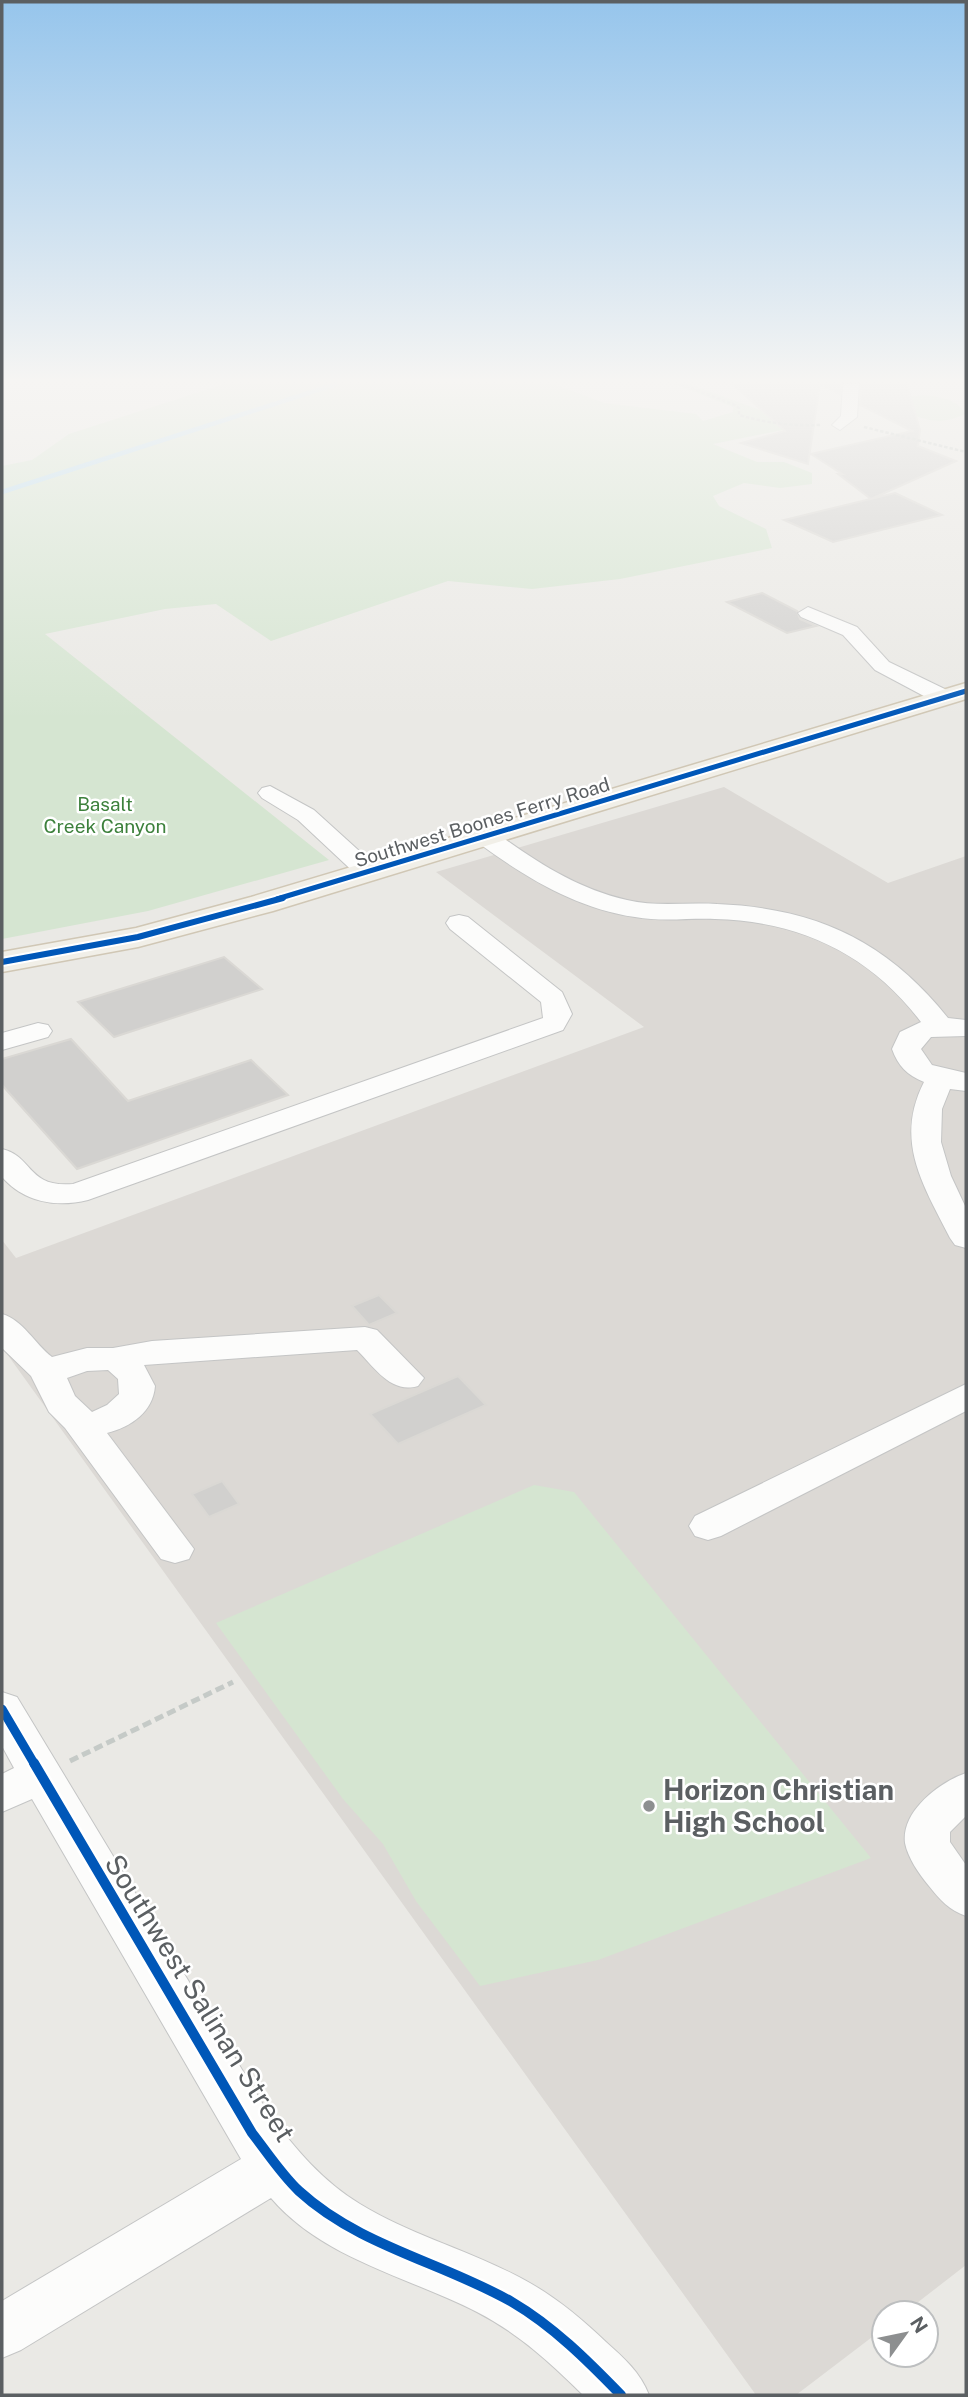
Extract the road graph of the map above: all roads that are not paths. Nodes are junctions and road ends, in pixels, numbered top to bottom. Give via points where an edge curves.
1 (807, 613) dead end
2 (956, 694) edge
3 (270, 793) dead end
4 (486, 837) junction
5 (369, 873) junction
6 (459, 923) dead end
7 (2, 962) edge
8 (953, 1027) edge
9 (38, 1031) dead end
10 (2, 1042) edge
11 (953, 1080) edge
12 (8, 1176) edge
13 (966, 1238) edge
14 (2, 1325) edge
15 (113, 1360) junction
16 (47, 1373) junction
17 (406, 1378) dead end
18 (966, 1396) edge
19 (79, 1422) junction
20 (708, 1527) dead end
21 (175, 1549) dead end
22 (2, 1709) edge
23 (21, 1785) edge
24 (966, 1791) edge
25 (966, 1896) edge
26 (278, 2165) junction
27 (2, 2330) edge
28 (621, 2395) edge

1 - 2 street via 850,631 882,666
2 - 4 main road, Southwest Boones Ferry Road
3 - 5 street via 306,815
4 - 5 main road, Southwest Boones Ferry Road
4 - 8 street via 550,882 583,897 625,908 765,917 840,938 875,956
5 - 7 main road, Southwest Boones Ferry Road via 138,937
6 - 12 street via 552,998 557,1021 76,1194 49,1193
8 - 11 street via 912,1036 905,1044 905,1054 923,1072
9 - 10 street
11 - 13 street via 927,1109 925,1133 931,1161
14 - 16 street
15 - 16 street via 66,1363
15 - 17 street via 152,1352 365,1338
15 - 19 street via 128,1367 137,1385 137,1398 111,1420 93,1425
16 - 19 street via 56,1396
18 - 20 street
19 - 21 street
22 - 23 street, Southwest Salinan Street
23 - 26 street, Southwest Salinan Street via 252,2133
24 - 25 street via 929,1823 926,1842 934,1860
26 - 27 street
26 - 28 street, Southwest Salinan Street via 299,2191 358,2232 494,2292 564,2336

